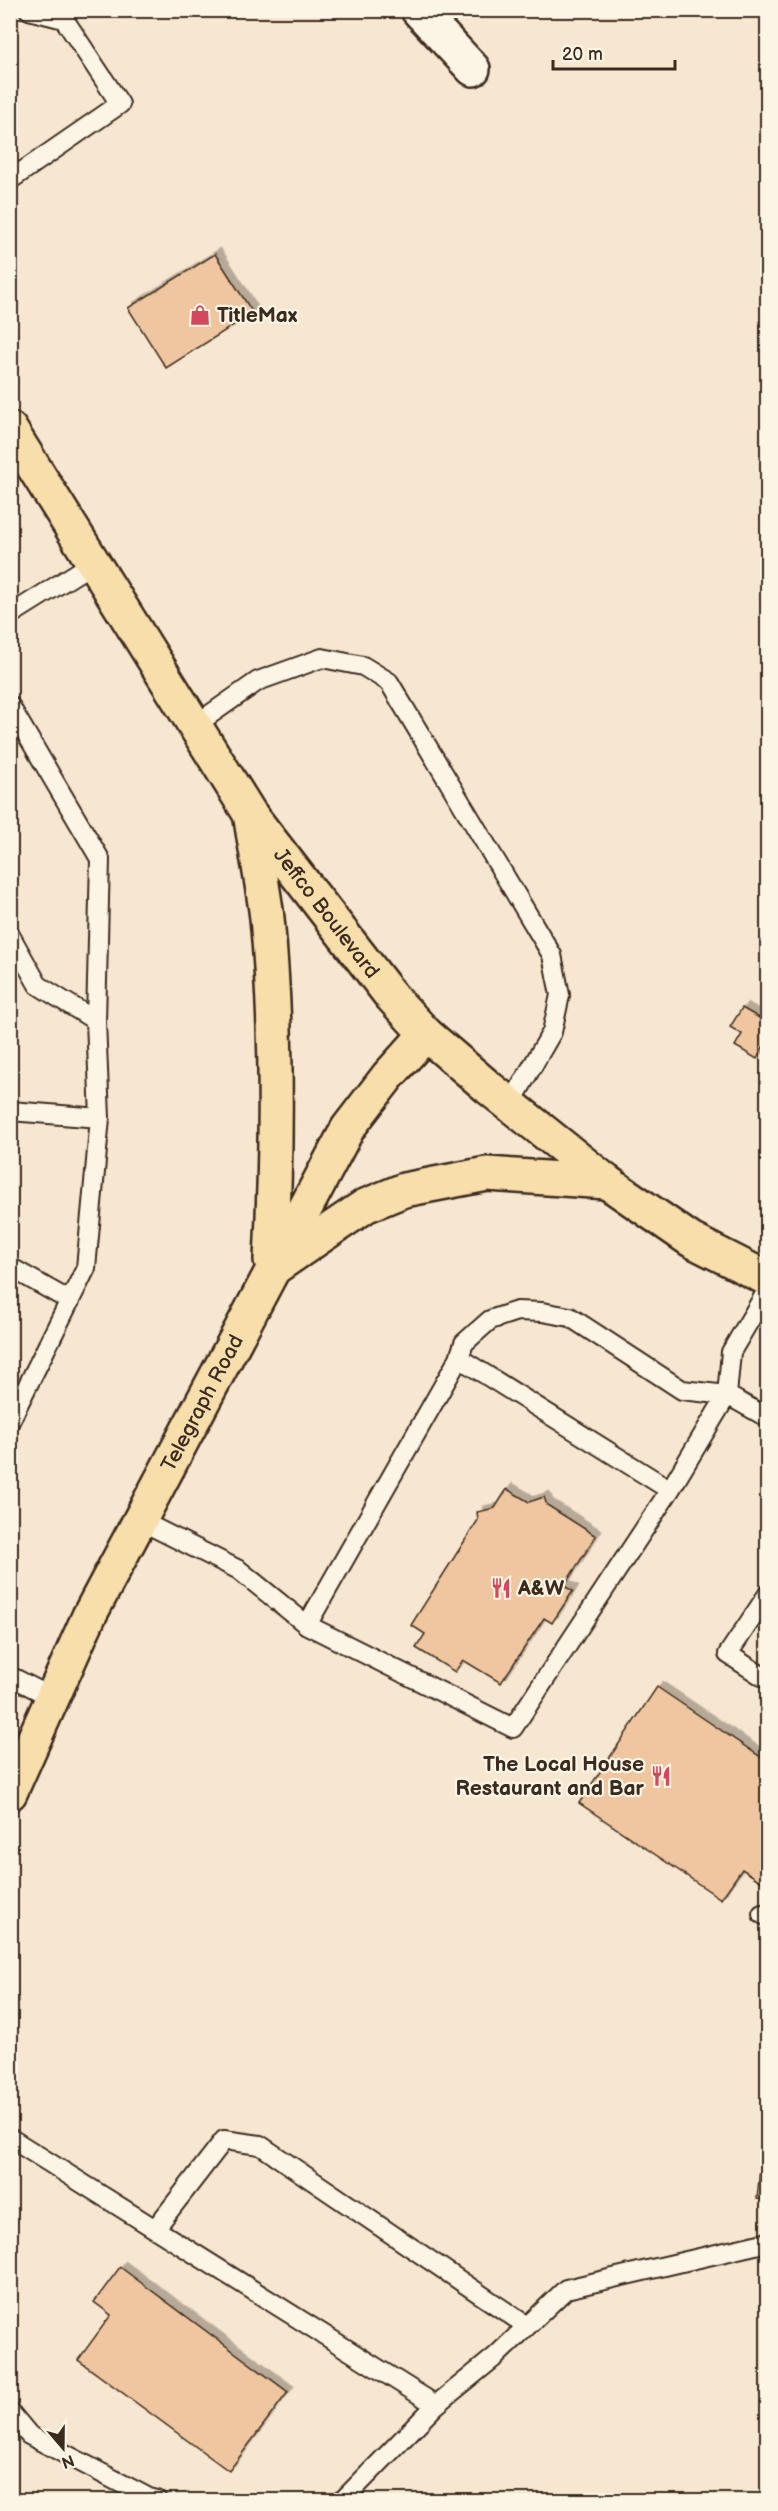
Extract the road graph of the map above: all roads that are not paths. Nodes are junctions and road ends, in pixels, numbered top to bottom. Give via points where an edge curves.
1 (29, 10) edge
2 (418, 10) edge
3 (473, 69) dead end
4 (10, 180) edge
5 (10, 429) edge
6 (93, 563) junction
7 (10, 615) edge
8 (10, 706) edge
9 (195, 725) junction
10 (250, 814) junction
11 (10, 935) edge
12 (96, 1021) junction
13 (426, 1034) junction
14 (510, 1105) junction
15 (10, 1111) edge
16 (100, 1118) junction
17 (607, 1182) junction
18 (10, 1267) edge
19 (271, 1271) junction
20 (768, 1279) edge
21 (768, 1289) edge
22 (70, 1301) junction
23 (459, 1358) junction
24 (17, 1393) edge
25 (727, 1395) junction
26 (768, 1418) edge
27 (10, 1421) edge
28 (670, 1490) junction
29 (139, 1520) junction
30 (768, 1594) edge
31 (306, 1625) junction
32 (10, 1676) edge
33 (768, 1680) edge
34 (53, 1698) junction
35 (10, 1793) edge
36 (10, 2138) edge
37 (155, 2229) junction
38 (768, 2242) edge
39 (527, 2326) junction
40 (436, 2405) junction
41 (10, 2412) edge
42 (158, 2500) edge
43 (343, 2500) edge

1 - 4 lane via 64,19 120,104
2 - 3 street
5 - 6 main road, Jeffco Boulevard
6 - 7 lane
6 - 9 main road, Jeffco Boulevard
8 - 12 lane via 100,859
9 - 10 main road, Jeffco Boulevard
9 - 14 lane via 258,681 322,658 363,666 389,682 552,955 560,995 552,1032
10 - 13 main road, Jeffco Boulevard via 391,996
10 - 19 main road via 266,915 274,1010 277,1154
11 - 12 lane via 38,985
12 - 16 lane
13 - 14 main road, Jeffco Boulevard
13 - 19 main road, Telegraph Road via 348,1128
14 - 17 main road, Jeffco Boulevard
15 - 16 lane
16 - 22 lane via 86,1268
17 - 19 main road via 487,1174 404,1190 365,1206
17 - 20 main road, Jeffco Boulevard via 692,1240
18 - 22 lane
19 - 29 main road, Telegraph Road
21 - 25 lane via 731,1352
22 - 24 lane
23 - 25 lane via 464,1343 490,1320 517,1311 542,1312 570,1317 682,1390
23 - 28 lane
23 - 31 lane
24 - 27 lane
25 - 26 lane
25 - 28 lane
28 - 31 lane via 513,1728
29 - 31 lane via 239,1570
29 - 34 main road, Telegraph Road via 89,1616
30 - 33 lane via 728,1654
32 - 34 lane
34 - 35 main road, Telegraph Road
36 - 37 lane
37 - 39 lane via 224,2140 260,2145
37 - 40 lane
38 - 39 lane via 566,2289
39 - 40 lane
40 - 43 lane
41 - 42 lane via 29,2435

